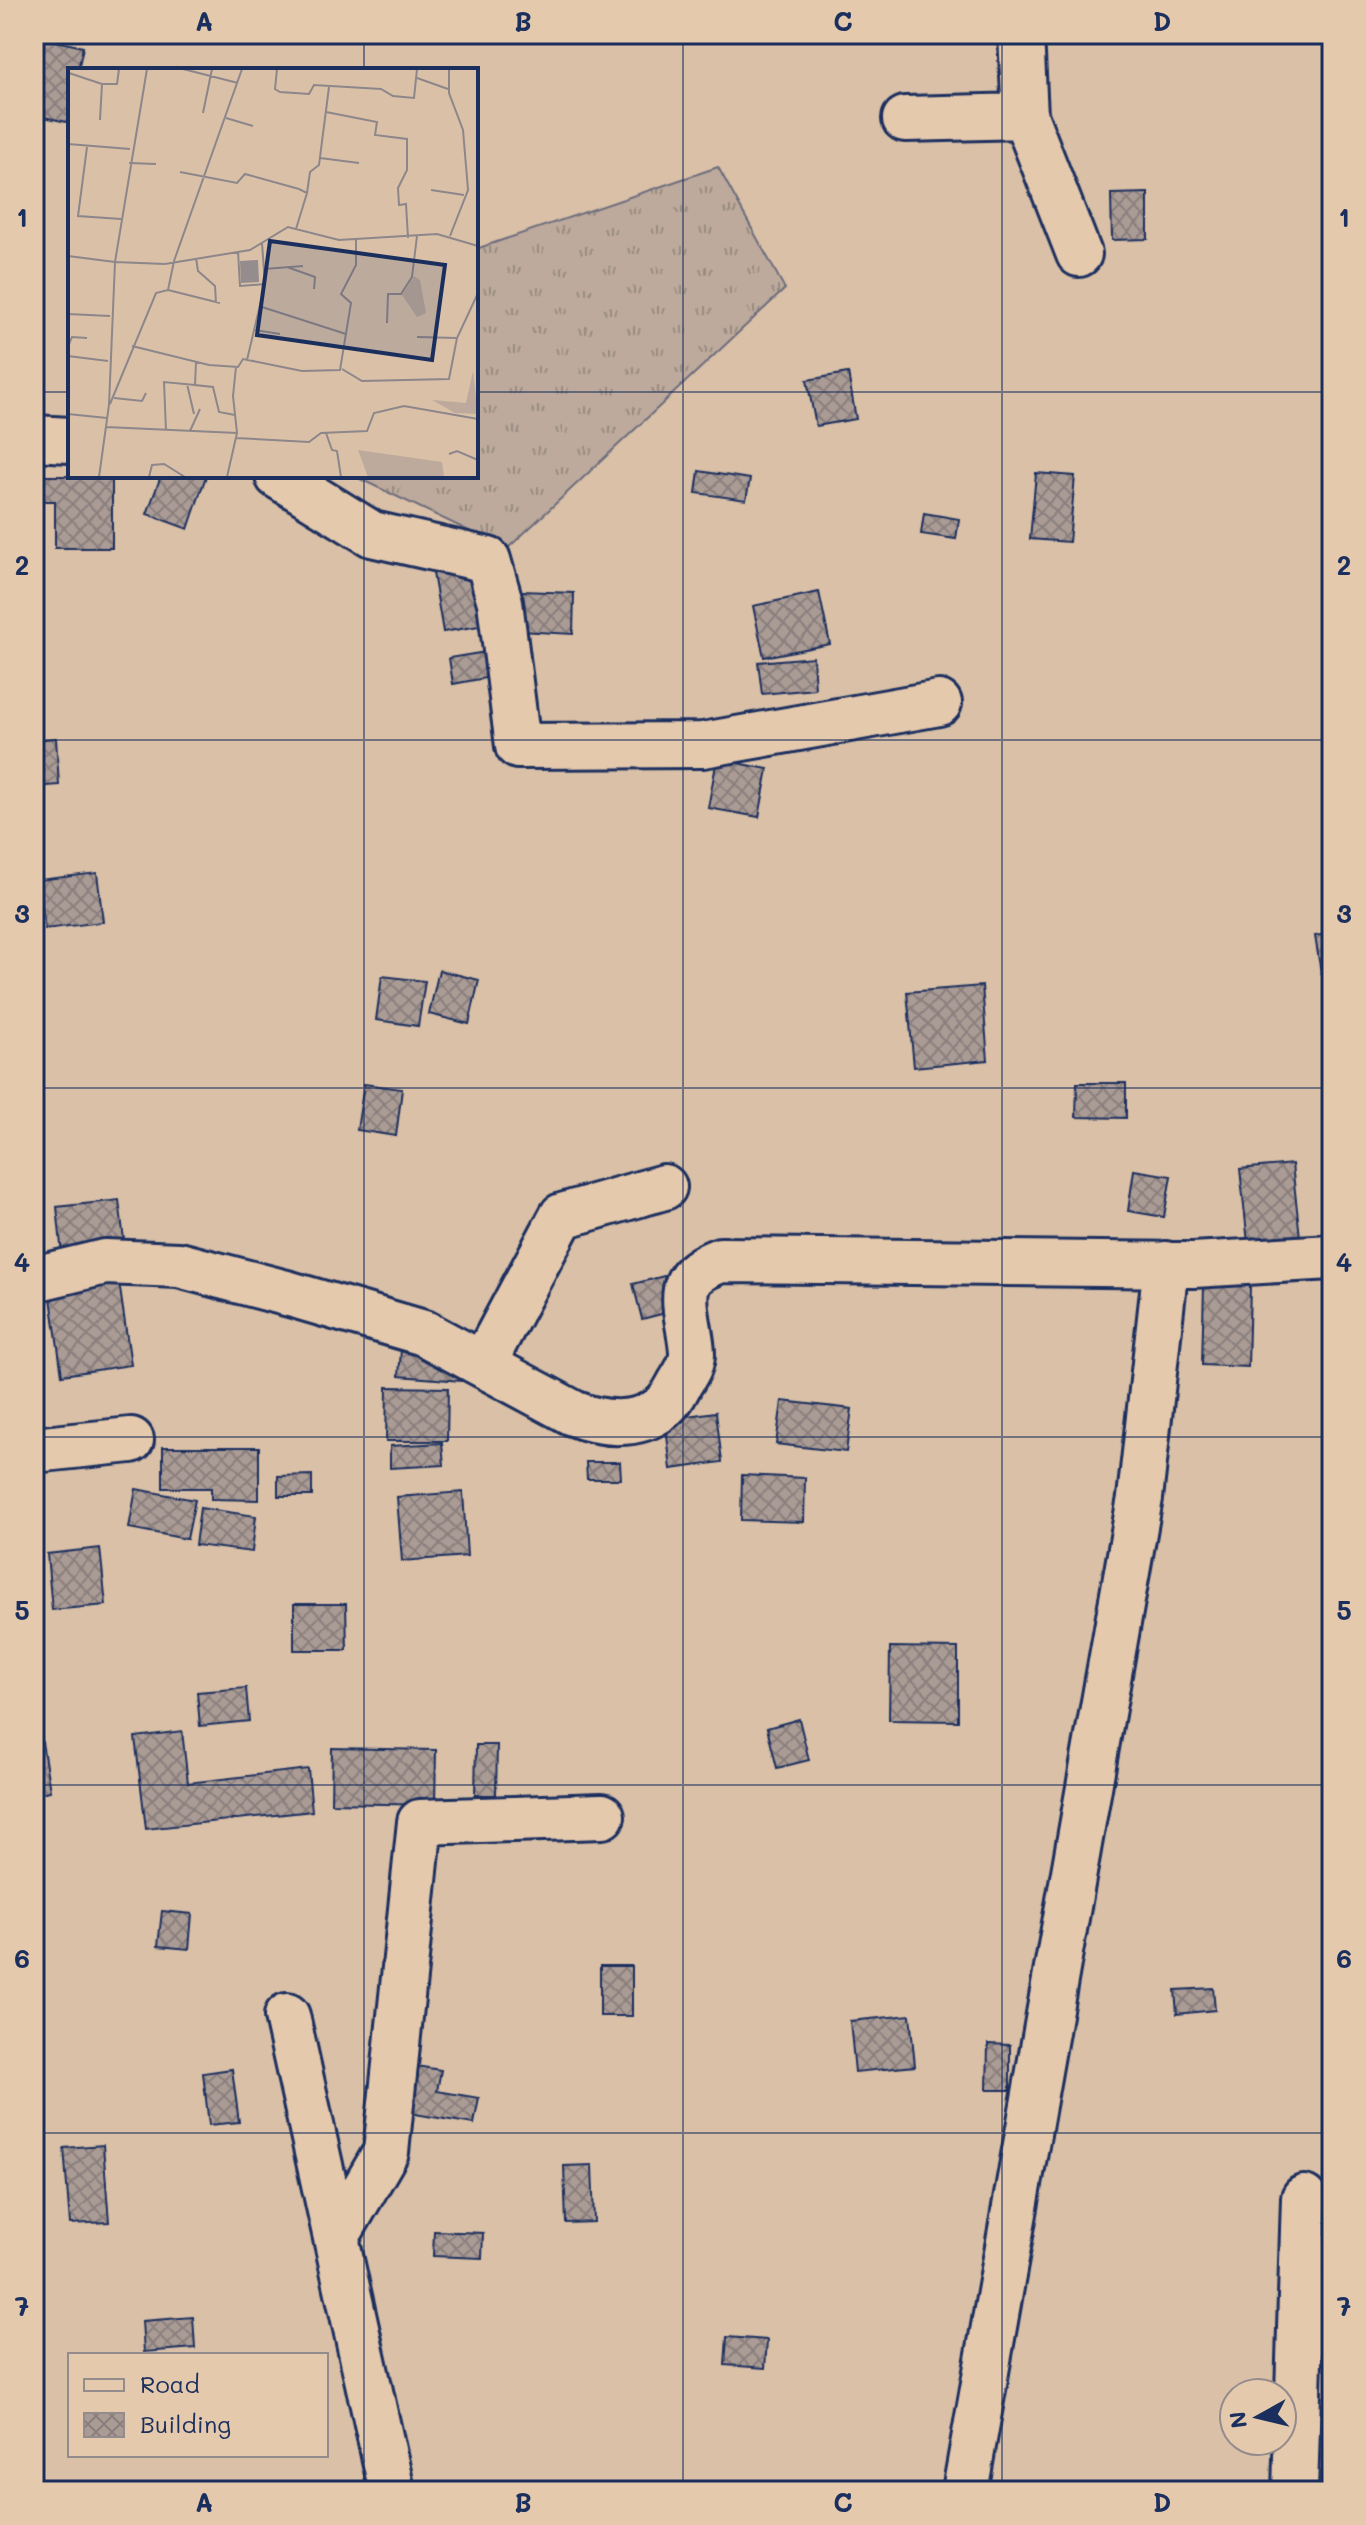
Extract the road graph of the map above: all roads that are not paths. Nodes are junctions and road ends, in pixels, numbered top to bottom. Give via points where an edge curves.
1 (1021, 34) edge
2 (1025, 116) junction
3 (905, 119) dead end
4 (1079, 254) dead end
5 (34, 438) edge
6 (68, 440) edge
7 (281, 478) edge
8 (939, 703) dead end
9 (664, 1187) dead end
10 (1332, 1257) edge
11 (1166, 1264) junction
12 (34, 1279) edge
13 (483, 1364) junction
14 (131, 1440) dead end
15 (34, 1450) edge
16 (602, 1816) dead end
17 (287, 2016) dead end
18 (1304, 2198) dead end
19 (336, 2238) junction
20 (392, 2491) edge
21 (965, 2491) edge
22 (1295, 2491) edge

1 - 2 street
2 - 3 street
2 - 4 street
5 - 6 street
7 - 8 street via 372,534 488,560 500,602 518,746 703,745
9 - 13 street via 562,1216
10 - 11 street
11 - 13 street via 720,1260 699,1270 687,1284 692,1358 688,1371 661,1409 630,1421 589,1420
11 - 21 street via 1140,1498
12 - 13 street via 105,1262 179,1265 424,1333
14 - 15 street
16 - 19 street via 420,1822 386,2152
17 - 19 street
18 - 22 street
19 - 20 street

